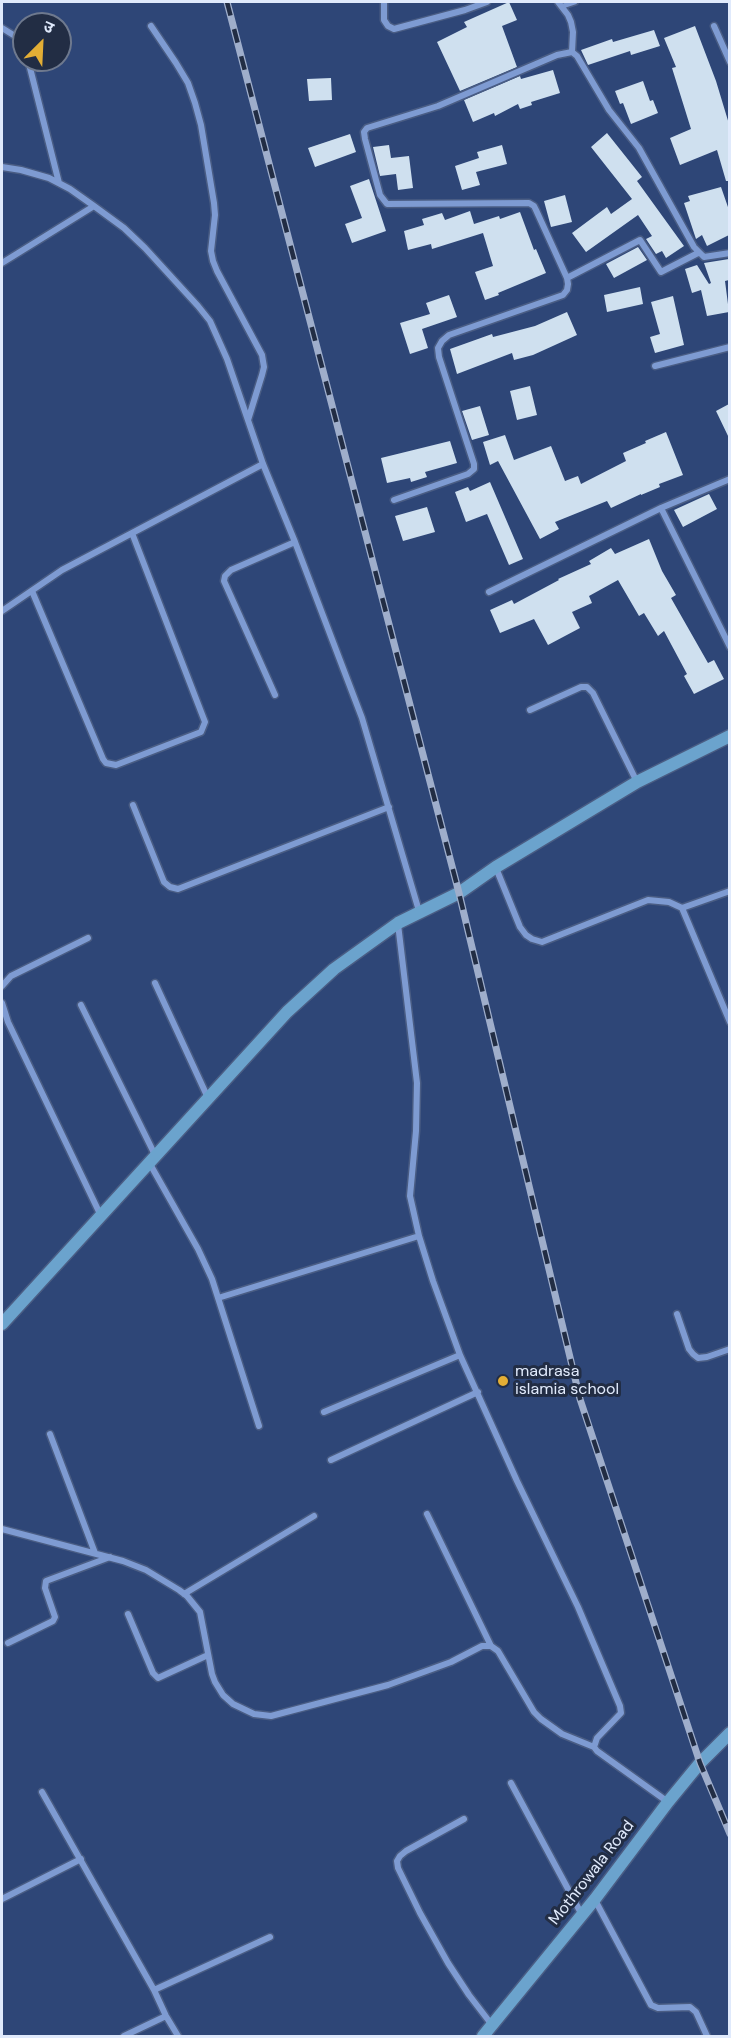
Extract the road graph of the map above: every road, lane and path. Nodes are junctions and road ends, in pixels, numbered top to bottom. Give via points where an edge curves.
1 (384, 2) edge
2 (487, 2) edge
3 (575, 2) edge
4 (560, 4) edge
5 (151, 26) dead end
6 (714, 26) dead end
7 (572, 52) junction
8 (729, 62) edge
9 (31, 72) edge
10 (2, 167) edge
11 (59, 183) junction
12 (94, 206) junction
13 (699, 253) junction
14 (729, 253) edge
15 (2, 263) edge
16 (567, 278) junction
17 (729, 347) edge
18 (655, 366) dead end
19 (248, 420) junction
20 (263, 464) junction
21 (729, 479) edge
22 (394, 500) dead end
23 (661, 508) junction
24 (132, 533) junction
25 (295, 542) junction
26 (32, 591) junction
27 (489, 592) dead end
28 (2, 611) edge
29 (729, 647) edge
30 (275, 695) dead end
31 (530, 710) dead end
32 (729, 736) edge
33 (637, 782) junction
34 (133, 805) dead end
35 (389, 807) junction
36 (496, 867) junction
37 (729, 891) edge
38 (682, 908) junction
39 (419, 911) junction
40 (398, 923) junction
41 (88, 938) dead end
42 (155, 983) dead end
43 (2, 986) edge
44 (2, 1003) edge
45 (81, 1005) dead end
46 (729, 1022) edge
47 (208, 1099) junction
48 (153, 1160) junction
49 (101, 1217) junction
50 (419, 1236) junction
51 (218, 1299) junction
52 (677, 1314) dead end
53 (2, 1324) edge
54 (729, 1349) edge
55 (460, 1355) junction
56 (478, 1392) junction
57 (324, 1412) dead end
58 (259, 1426) dead end
59 (50, 1434) dead end
60 (331, 1460) dead end
61 (427, 1514) dead end
62 (314, 1516) dead end
63 (2, 1529) edge
64 (95, 1553) junction
65 (110, 1557) junction
66 (184, 1594) junction
67 (128, 1614) dead end
68 (8, 1643) dead end
69 (491, 1646) junction
70 (208, 1654) junction
71 (729, 1733) edge
72 (594, 1747) junction
73 (511, 1783) dead end
74 (42, 1792) dead end
75 (668, 1802) junction
76 (464, 1819) dead end
77 (81, 1858) junction
78 (2, 1899) edge
79 (595, 1899) junction
80 (582, 1915) junction
81 (270, 1937) dead end
82 (154, 1990) junction
83 (166, 2016) junction
84 (488, 2033) edge
85 (124, 2037) edge
86 (178, 2037) edge
87 (707, 2037) edge

1 - 2 street via 384,20 394,29
3 - 4 lane
4 - 7 street via 573,32
5 - 19 street via 188,83 195,103 214,202 213,261 262,355 264,367
6 - 8 street
7 - 13 street via 639,148
7 - 16 street via 438,106 372,125 364,132 380,195 387,204 529,203 537,210
9 - 11 street
10 - 11 street
11 - 12 street
12 - 15 street
12 - 19 street via 145,248 210,321
13 - 14 street via 710,257
13 - 16 street via 661,272 640,240
16 - 22 street via 563,295 449,335 442,341 439,357 474,469
17 - 18 street
19 - 20 street
20 - 24 street
20 - 25 street
21 - 23 street
23 - 27 street
23 - 29 street
24 - 26 street via 62,570
24 - 26 street via 205,722 201,732 116,765 106,763
25 - 30 street via 231,570 224,581
25 - 35 street via 362,718
26 - 28 street
31 - 33 street via 587,687
32 - 33 main road
33 - 36 main road
34 - 35 street via 164,882 178,888
35 - 39 street
36 - 38 street via 520,927 526,935 542,942 648,900
36 - 39 main road via 459,892
37 - 38 street
38 - 46 street
39 - 40 main road
40 - 47 main road via 334,969 287,1012
40 - 50 street via 417,1074 410,1196
41 - 43 street via 11,976
42 - 47 street
44 - 49 street
45 - 48 street
47 - 48 main road
48 - 49 main road
48 - 51 street via 206,1265
49 - 53 main road
50 - 51 street
50 - 55 street
51 - 58 street
52 - 54 street via 689,1350 698,1358
55 - 56 street
55 - 57 street
56 - 60 street
56 - 72 street via 620,1706 621,1713 597,1738
59 - 64 street
61 - 69 street
62 - 66 street
63 - 64 street
64 - 65 street
65 - 66 street via 146,1570
65 - 68 street via 46,1581 53,1621
66 - 70 street via 200,1612
67 - 70 street via 158,1678
69 - 70 street via 482,1646 430,1671 388,1685 271,1716 254,1714 223,1695 212,1674
69 - 72 street via 541,1719 562,1734
71 - 75 main road, Mothrowala Road
72 - 75 street
73 - 80 street
74 - 77 street
75 - 79 main road, Mothrowala Road
76 - 84 street via 406,1851 397,1861 411,1895
77 - 78 street
77 - 82 street
79 - 80 main road, Mothrowala Road
79 - 87 street via 651,2005 690,2007
80 - 84 main road, Mothrowala Road
81 - 82 street
82 - 83 street
83 - 85 street
83 - 86 street

